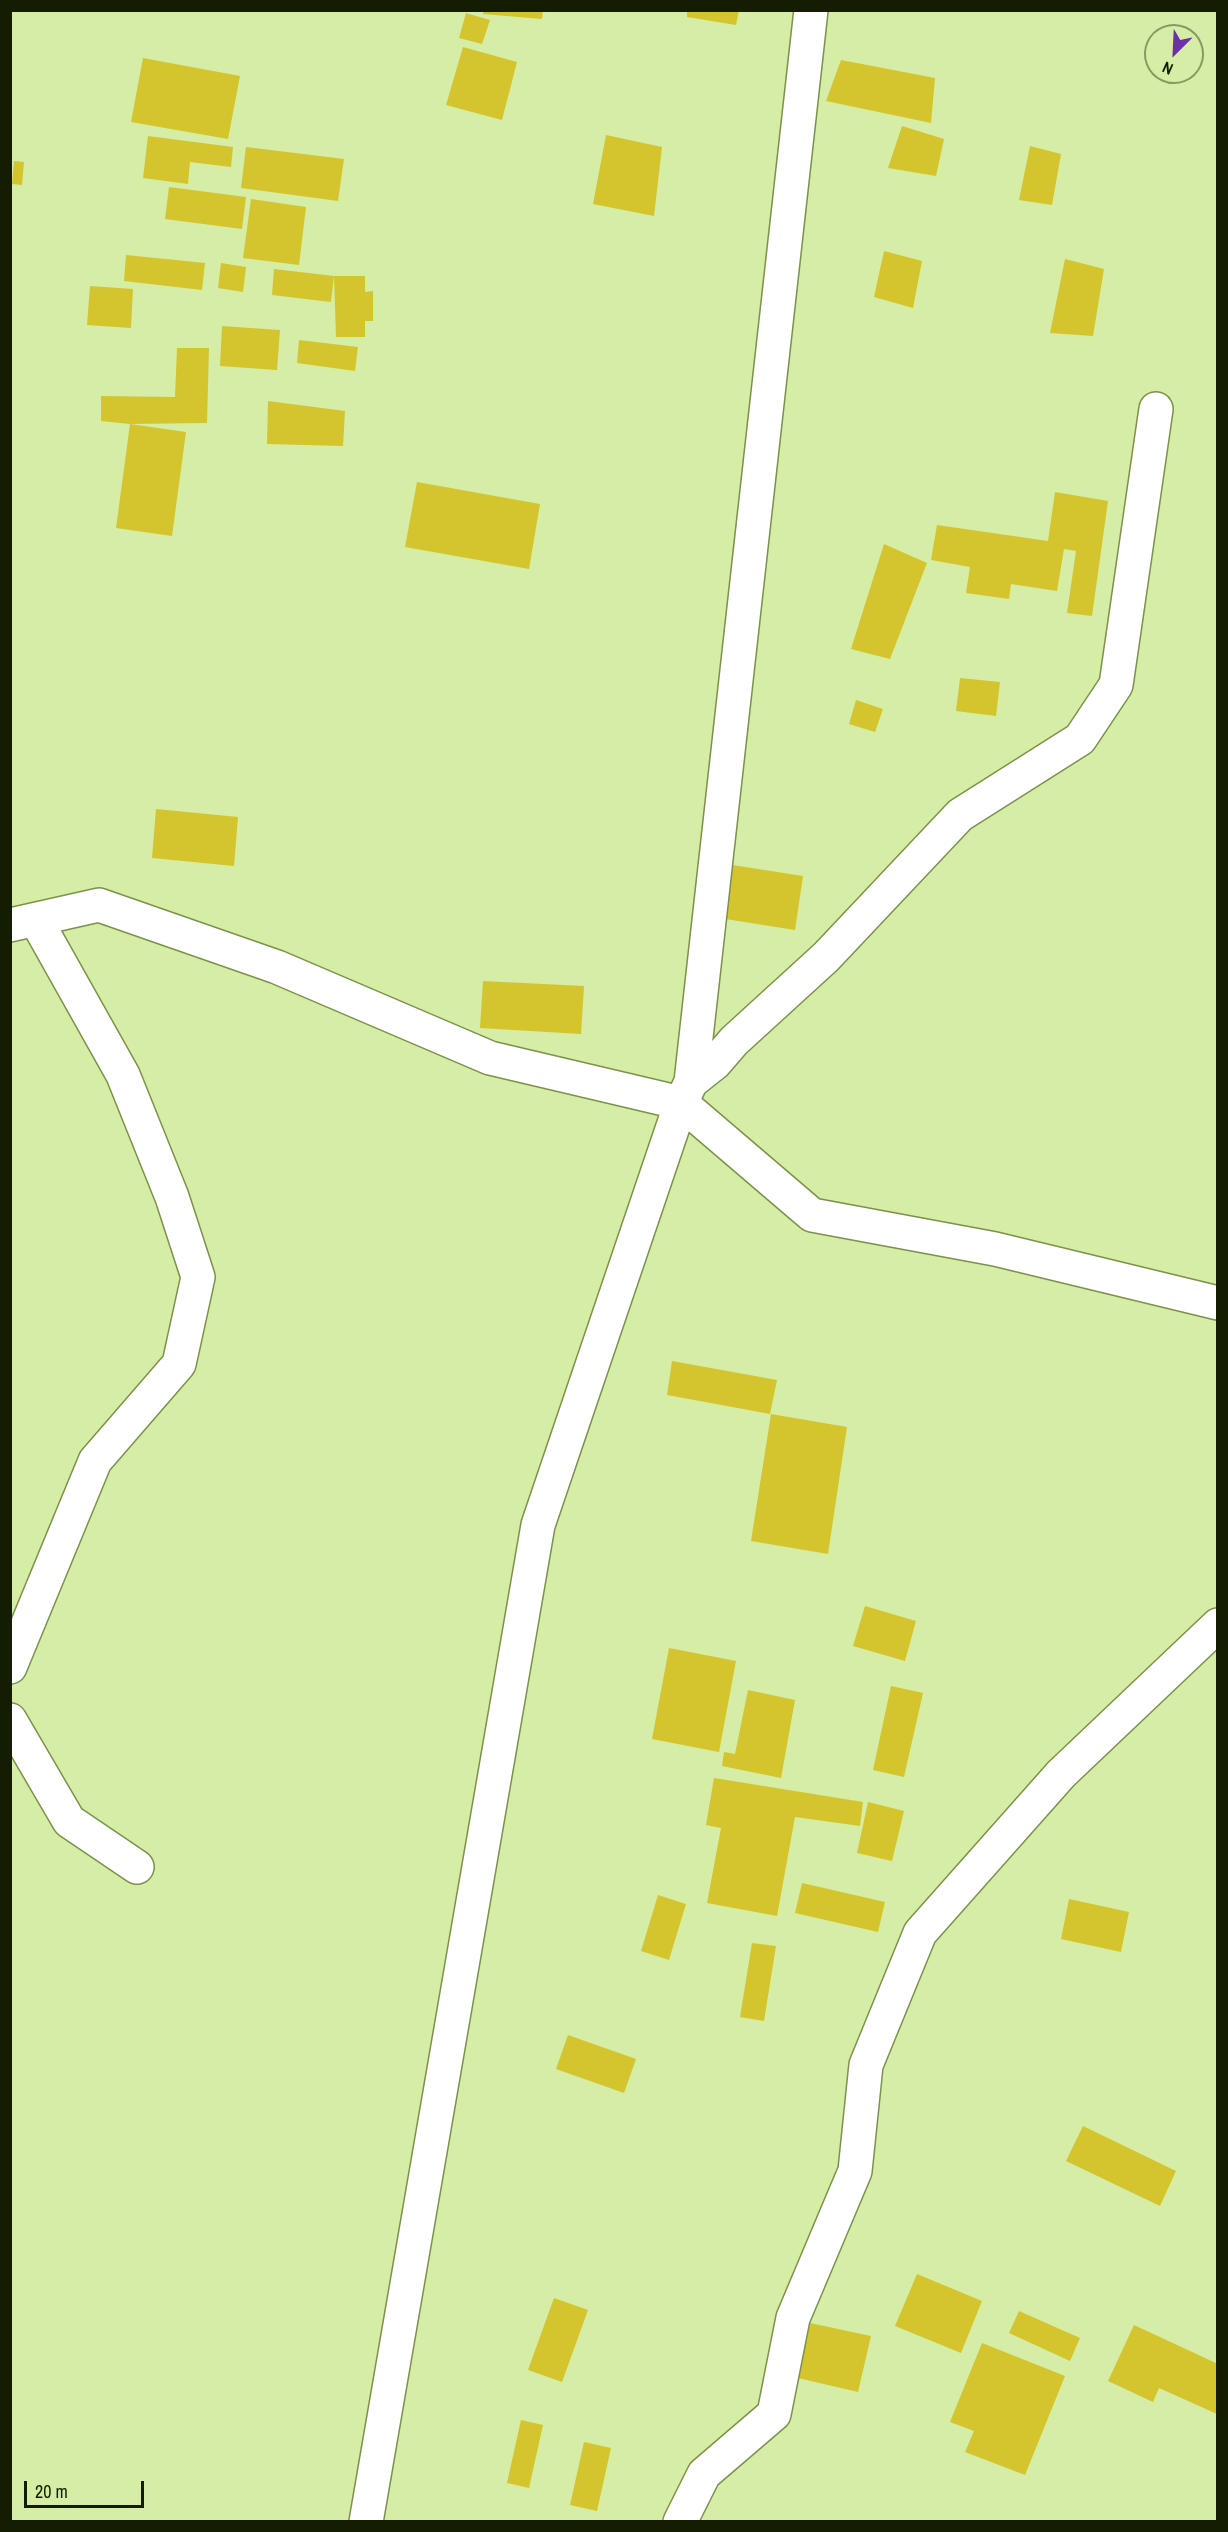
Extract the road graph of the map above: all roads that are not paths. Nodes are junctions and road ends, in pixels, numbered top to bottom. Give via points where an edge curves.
1 (812, 10) edge
2 (1156, 409) dead end
3 (23, 923) edge
4 (686, 1092) junction
5 (1218, 1302) edge
6 (1218, 1625) edge
7 (10, 1667) edge
8 (10, 1720) edge
9 (137, 1867) dead end
10 (366, 2522) edge
11 (680, 2522) edge

1 - 4 street
2 - 4 street via 1116,685 1080,739 960,815 826,957 734,1041
3 - 4 street via 99,905 277,967 490,1058
3 - 7 street via 123,1075 172,1197 198,1277 179,1364 95,1461
4 - 5 street via 812,1215 995,1249
4 - 10 street via 538,1525
6 - 11 street via 1061,1774 920,1933 866,2065 855,2171 793,2318 774,2414 704,2474
8 - 9 street via 69,1821

